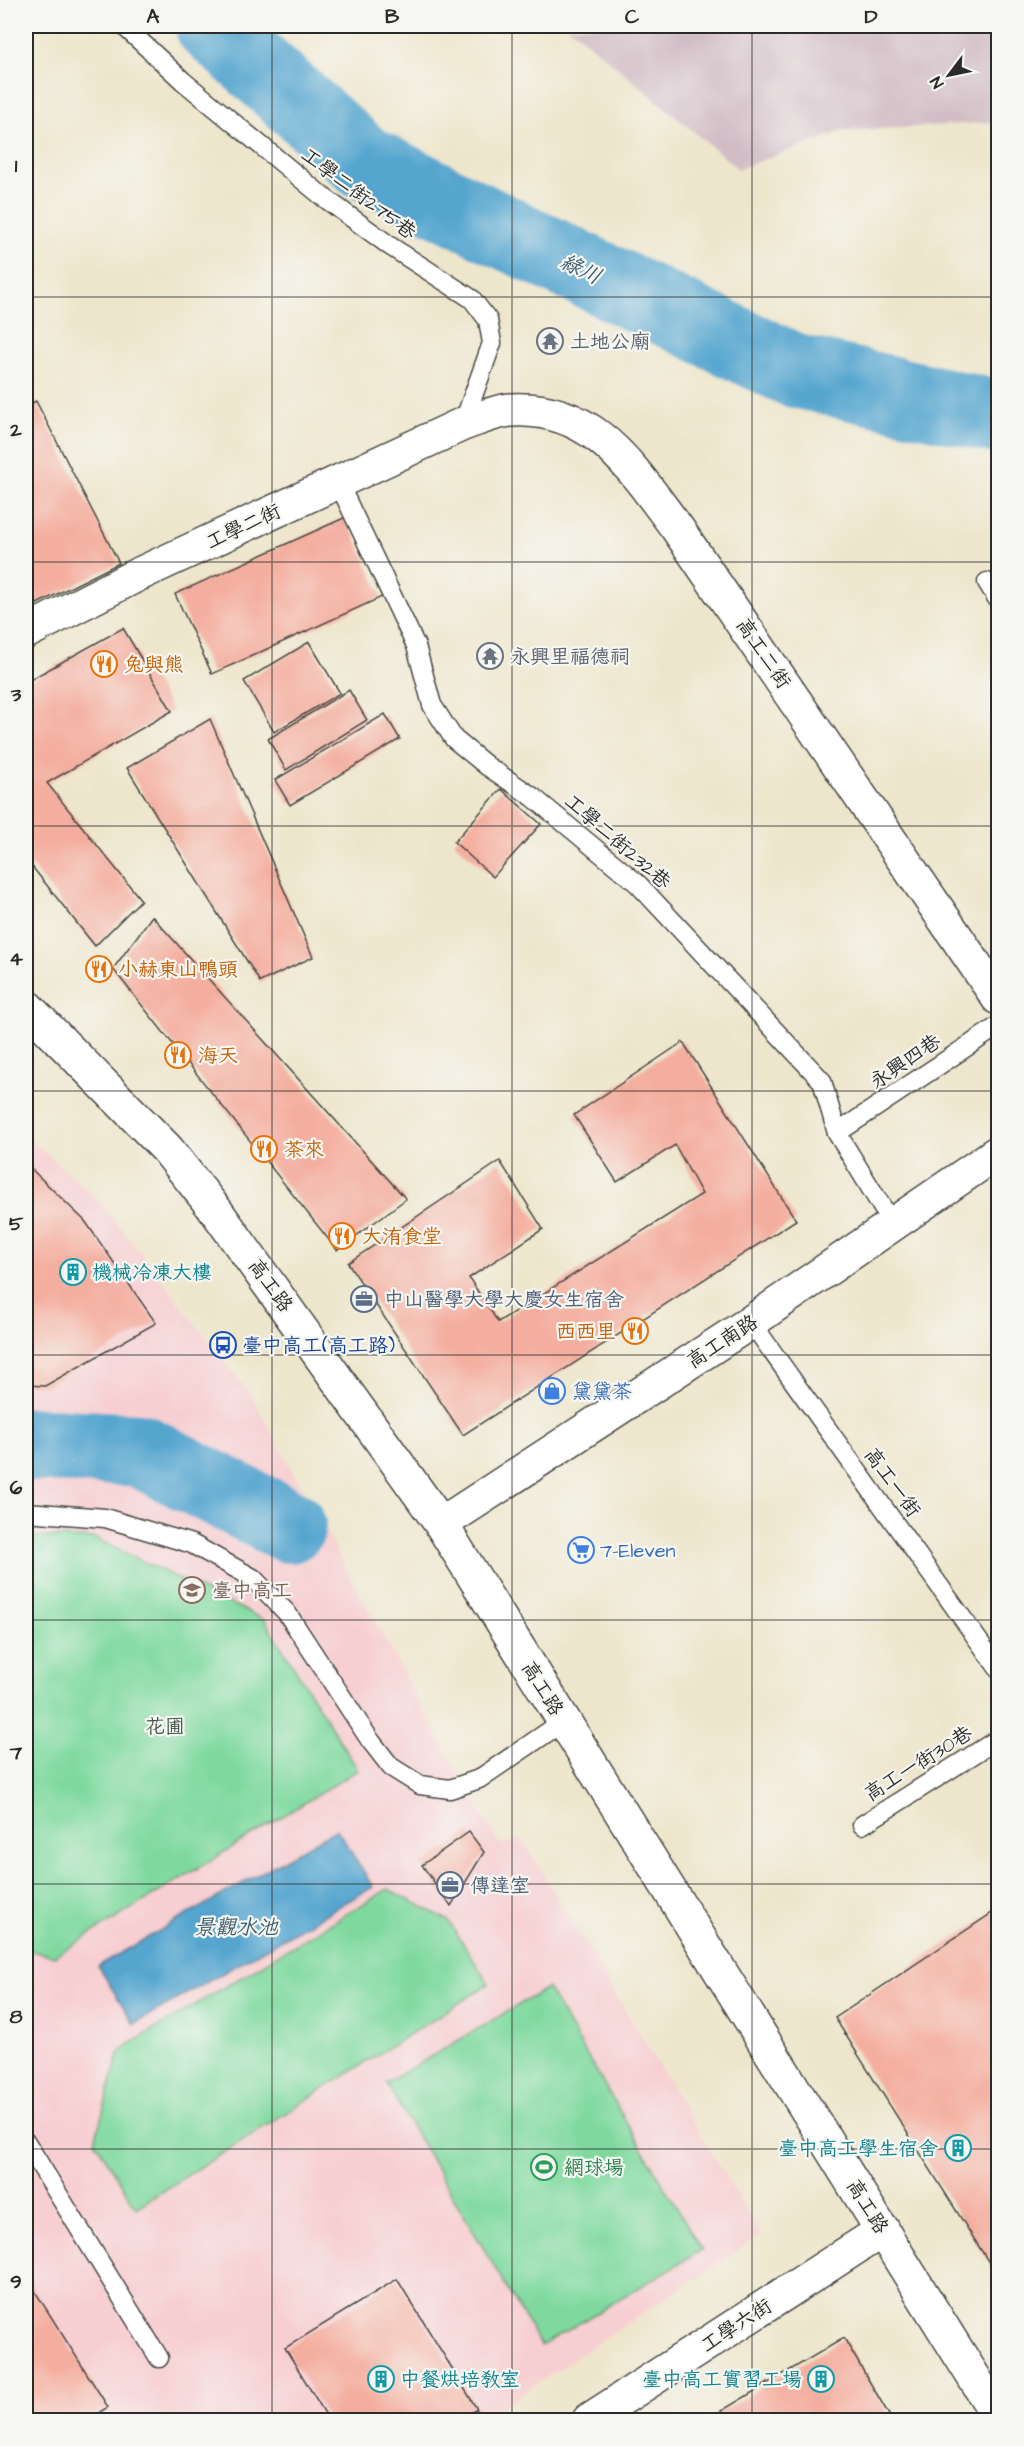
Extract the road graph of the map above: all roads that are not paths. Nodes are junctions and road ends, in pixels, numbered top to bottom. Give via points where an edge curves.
1 (124, 26) edge
2 (463, 424) junction
3 (338, 482) junction
4 (987, 582) dead end
5 (999, 600) edge
6 (26, 632) edge
7 (999, 998) edge
8 (26, 1006) edge
9 (999, 1026) edge
10 (837, 1133) junction
11 (999, 1152) edge
12 (893, 1225) junction
13 (751, 1322) junction
14 (26, 1512) edge
15 (441, 1524) junction
16 (999, 1668) edge
17 (564, 1720) junction
18 (999, 1739) edge
19 (862, 1825) dead end
20 (26, 2142) edge
21 (883, 2230) junction
22 (159, 2358) dead end
23 (993, 2396) edge
24 (589, 2421) edge

1 - 2 lane, 工學二街275巷 via 183,81 322,196 472,299 488,320 492,343
2 - 3 street, 工學二街
2 - 7 street, 高工二街 via 510,410 558,413 593,430 632,468 733,607
3 - 6 street, 工學二街 via 135,576
3 - 10 lane, 工學二街232巷 via 416,646 432,705 454,739 533,796 638,884 822,1081
4 - 5 lane
8 - 15 street, 高工路 via 166,1149 218,1212
9 - 10 lane, 永興四巷
10 - 12 lane, 工學二街232巷
11 - 12 street, 高工南路
12 - 13 street, 高工南路
13 - 15 street, 高工南路
13 - 16 lane, 高工一街
14 - 17 lane via 105,1518 192,1544 253,1578 287,1613 391,1767 420,1785 450,1790 465,1786
15 - 17 street, 高工路
17 - 21 street, 高工路
18 - 19 lane, 高工一街30巷
20 - 22 lane
21 - 23 street, 高工路
21 - 24 street, 工學六街

